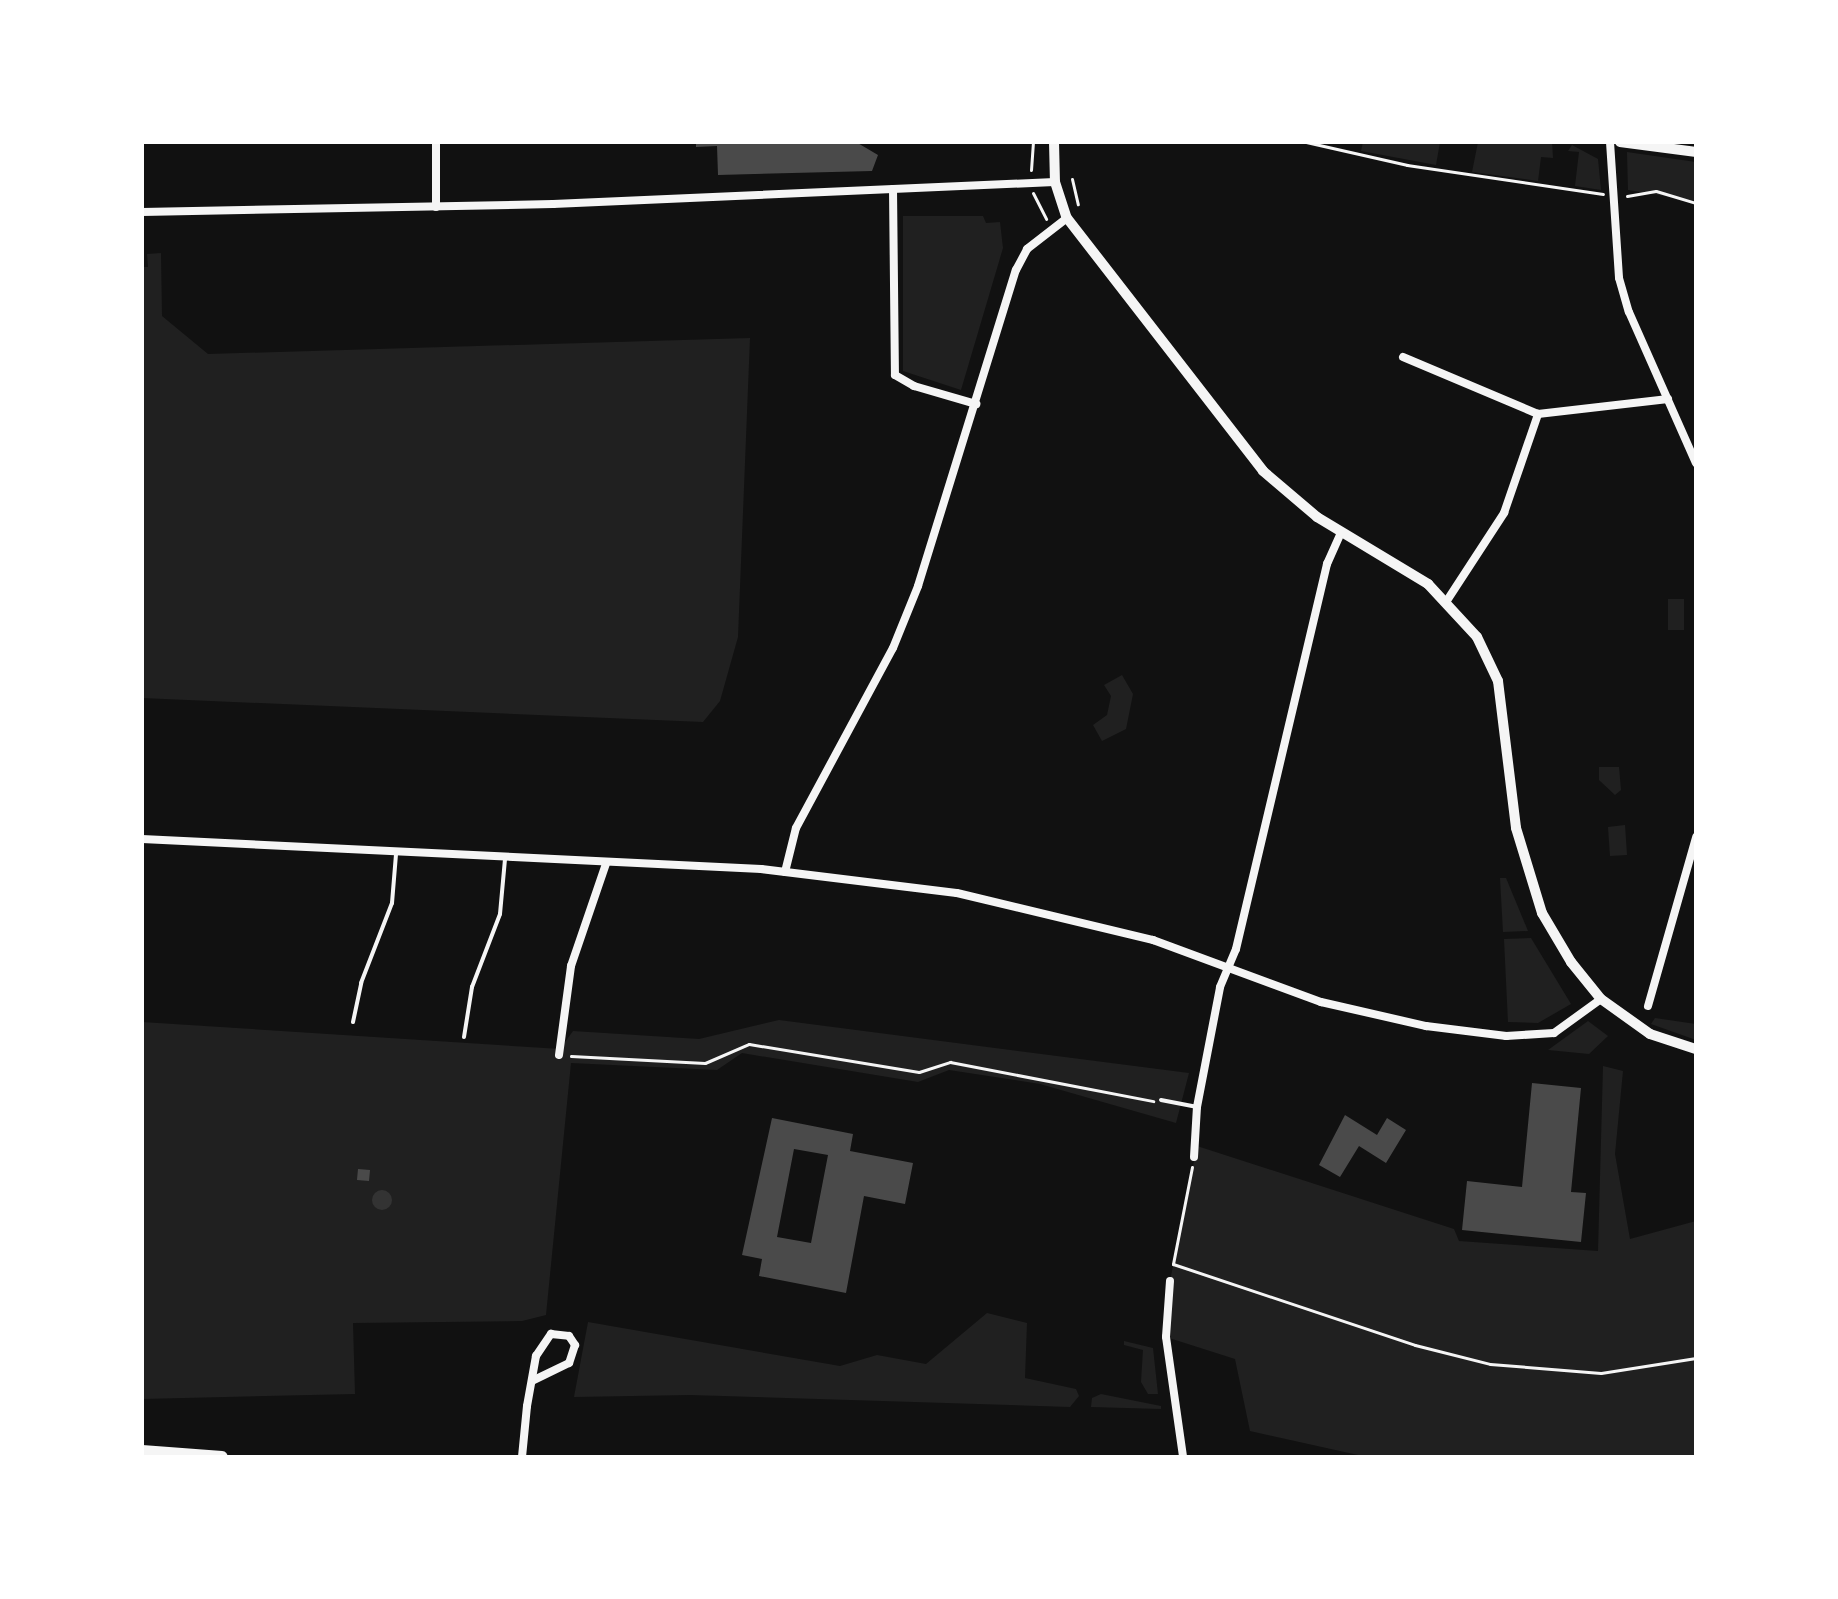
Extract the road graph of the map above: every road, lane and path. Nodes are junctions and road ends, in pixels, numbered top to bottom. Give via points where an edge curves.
1 (436, 142) edge
2 (1033, 142) edge
3 (1054, 142) edge
4 (1306, 142) edge
5 (1610, 142) edge
6 (1620, 142) edge
7 (1696, 152) edge
8 (1072, 179) dead end
9 (1055, 182) junction
10 (1031, 183) junction
11 (893, 189) junction
12 (1612, 195) junction
13 (1696, 203) edge
14 (1078, 204) dead end
15 (436, 207) junction
16 (142, 212) edge
17 (1067, 218) junction
18 (1052, 229) junction
19 (1403, 357) dead end
20 (1668, 399) junction
21 (976, 404) junction
22 (1538, 414) junction
23 (1686, 439) junction
24 (1696, 440) edge
25 (1696, 463) edge
26 (1341, 532) junction
27 (1448, 599) junction
28 (1696, 837) edge
29 (142, 839) edge
30 (396, 854) junction
31 (505, 859) junction
32 (606, 864) junction
33 (785, 872) junction
34 (1229, 966) junction
35 (1601, 999) junction
36 (1648, 1006) dead end
37 (353, 1022) dead end
38 (464, 1037) dead end
39 (1696, 1049) edge
40 (559, 1055) joint
41 (1159, 1101) joint
42 (1197, 1107) junction
43 (1194, 1157) joint
44 (1170, 1281) dead end
45 (1696, 1358) edge
46 (532, 1381) junction
47 (142, 1451) edge
48 (222, 1457) edge
49 (522, 1457) edge
50 (1183, 1457) edge

1 - 15 street
2 - 10 path
3 - 9 street
4 - 12 path via 1407,165
5 - 12 street
6 - 7 street
8 - 14 path
9 - 10 street
9 - 17 street
10 - 11 street
10 - 18 path
11 - 15 street
11 - 21 street via 895,375
12 - 13 path via 1656,191
12 - 20 street via 1619,278
15 - 16 street
17 - 18 street
17 - 26 street via 1263,471
18 - 21 street via 1027,249 1016,270
19 - 22 street
20 - 22 street
20 - 23 street
21 - 33 street via 893,648 796,828
22 - 27 street via 1504,513
23 - 24 street
23 - 25 street
26 - 27 street
26 - 34 street via 1327,564
27 - 35 street via 1477,637 1498,681 1516,828 1542,913
28 - 36 street
29 - 30 street
30 - 31 street
30 - 37 lane via 392,903 361,983
31 - 32 street
31 - 38 lane via 500,914 472,987
32 - 33 street
32 - 40 street via 571,966
33 - 34 street via 957,893 1087,921
34 - 35 street via 1321,1002 1426,1026 1506,1036 1554,1033
34 - 42 street
35 - 39 street via 1650,1034
40 - 41 path via 705,1063 749,1044 919,1072 950,1062
41 - 42 lane
42 - 43 street
43 - 45 path via 1173,1264 1415,1345 1490,1364 1587,1373
44 - 50 street via 1166,1337
46 - 46 street via 569,1363 575,1345 569,1336 551,1334 541,1343
46 - 49 street
47 - 48 main road

